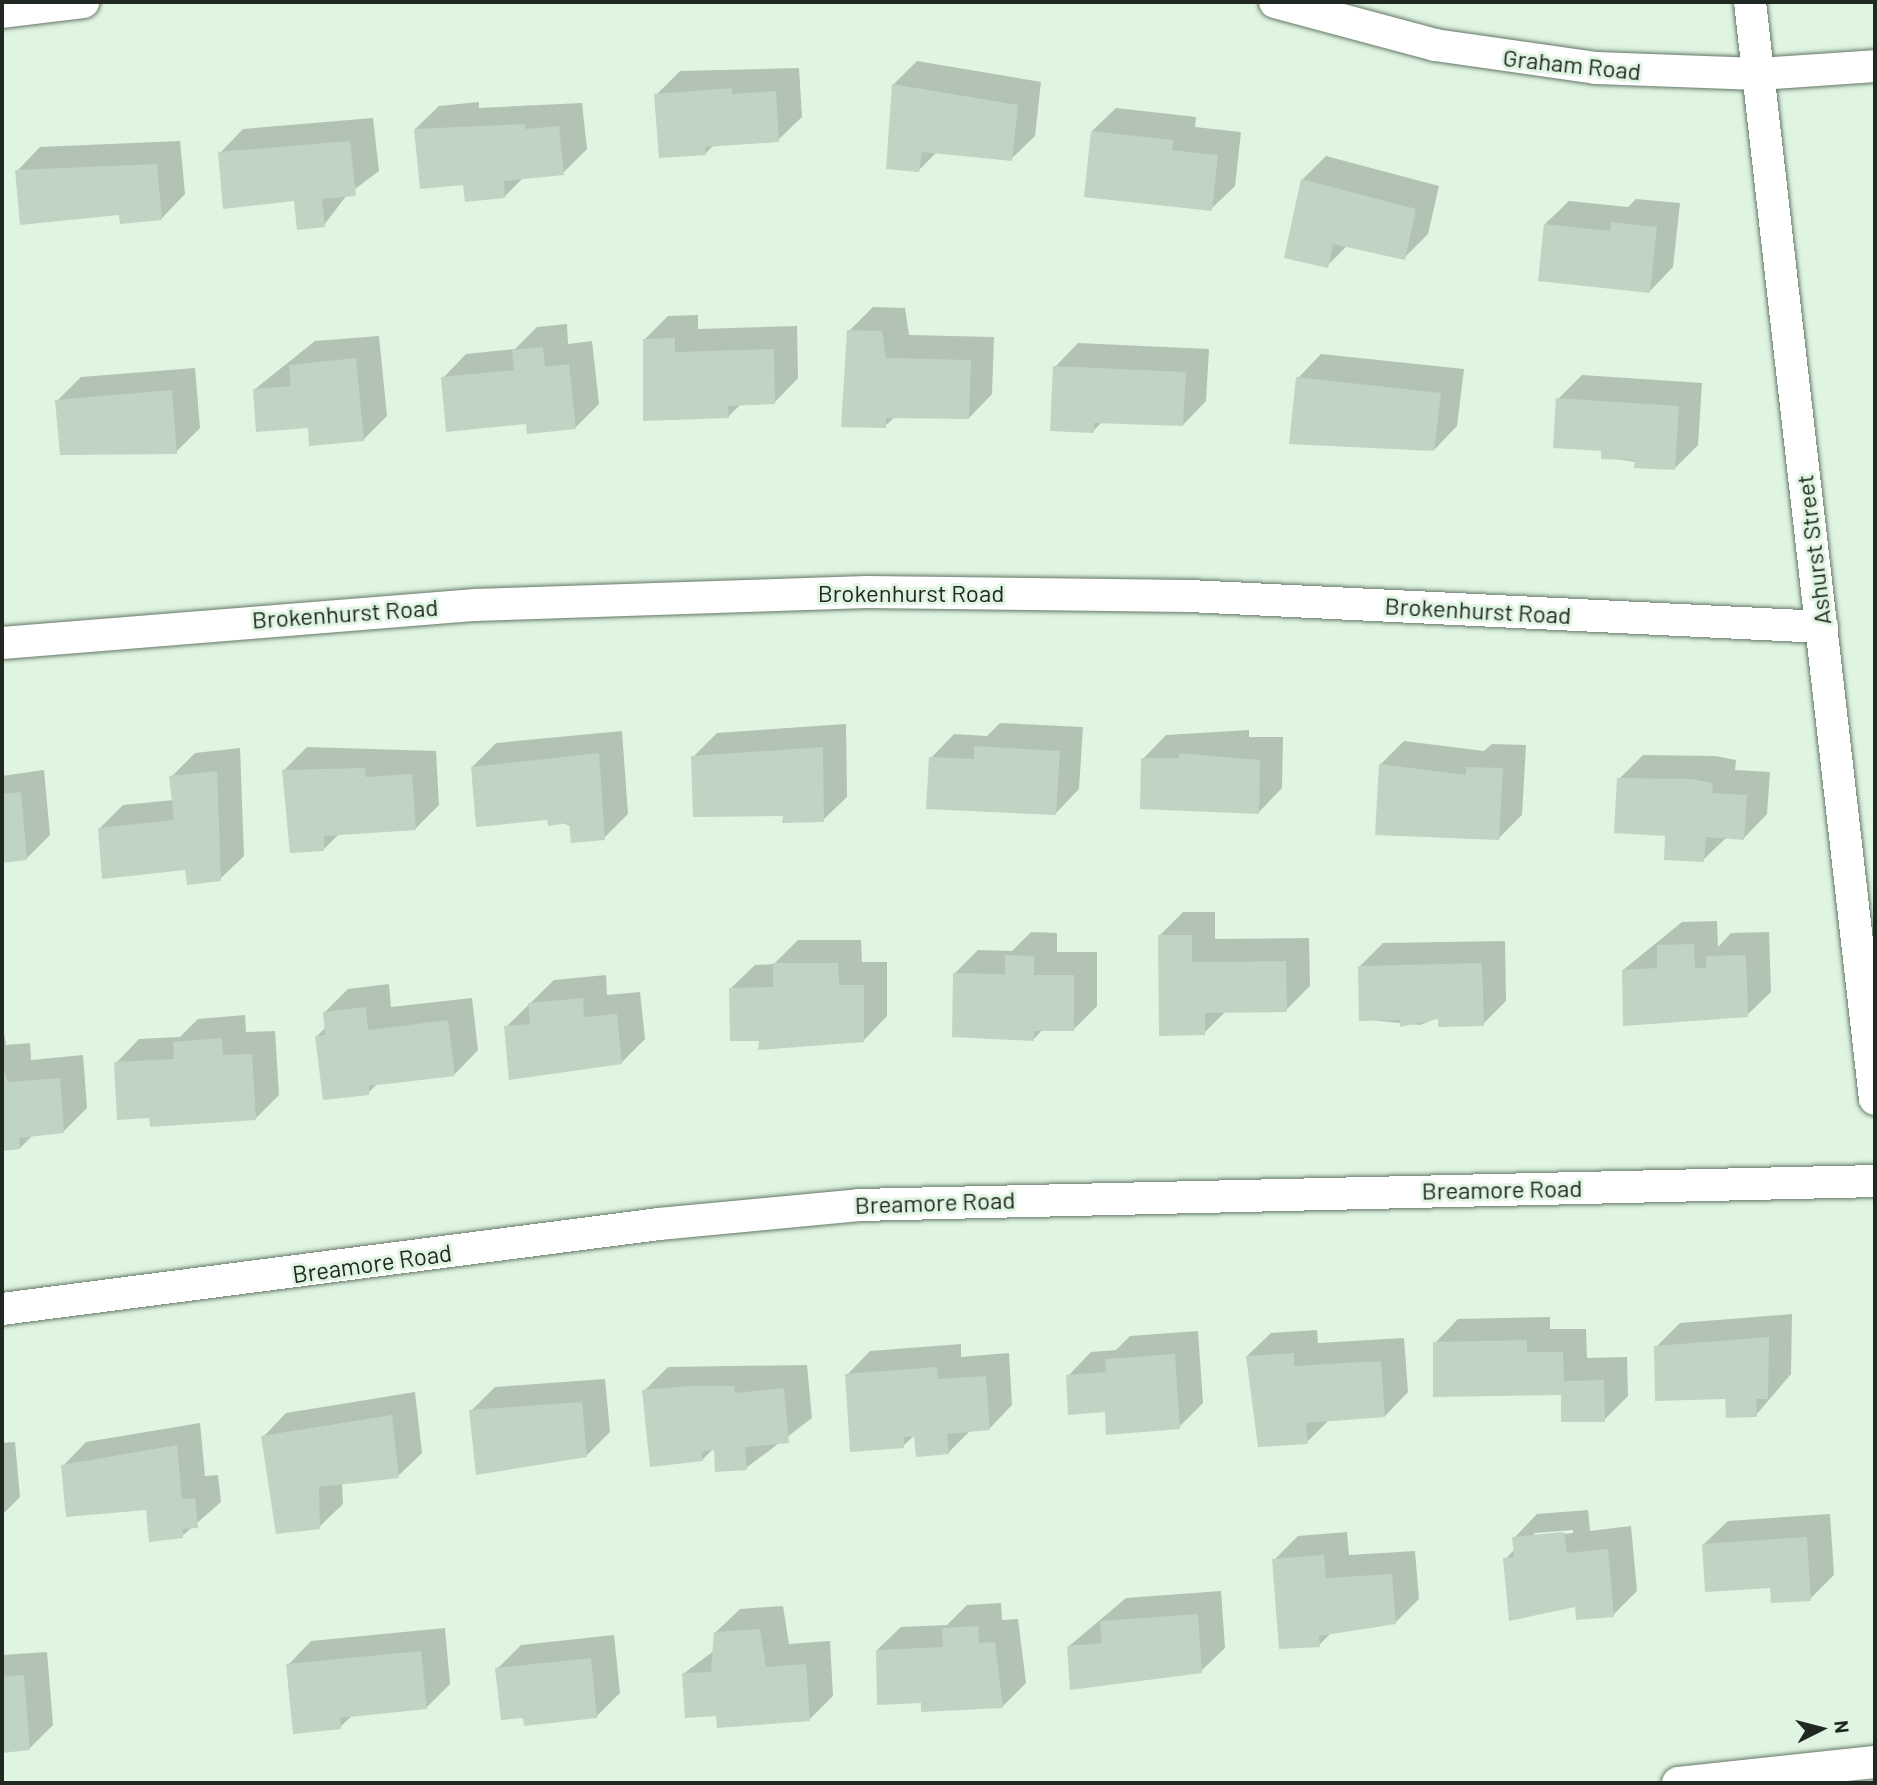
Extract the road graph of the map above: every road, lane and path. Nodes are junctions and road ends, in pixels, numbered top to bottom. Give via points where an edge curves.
1 (83, 2) edge
2 (1275, 2) edge
3 (1750, 2) edge
4 (2, 12) edge
5 (1875, 66) edge
6 (1759, 74) junction
7 (1822, 627) junction
8 (2, 643) edge
9 (1875, 1099) edge
10 (1875, 1181) edge
11 (2, 1309) edge
12 (1875, 1762) edge
13 (1678, 1783) edge

1 - 4 street
2 - 6 street, Graham Road via 1356,26 1510,58 1660,73
3 - 6 street, Ashurst Street
5 - 6 street, Graham Road
6 - 7 street, Ashurst Street
7 - 8 street, Brokenhurst Road via 1258,599 881,592 450,606
7 - 9 street, Ashurst Street
10 - 11 street, Breamore Road via 847,1206
12 - 13 street

